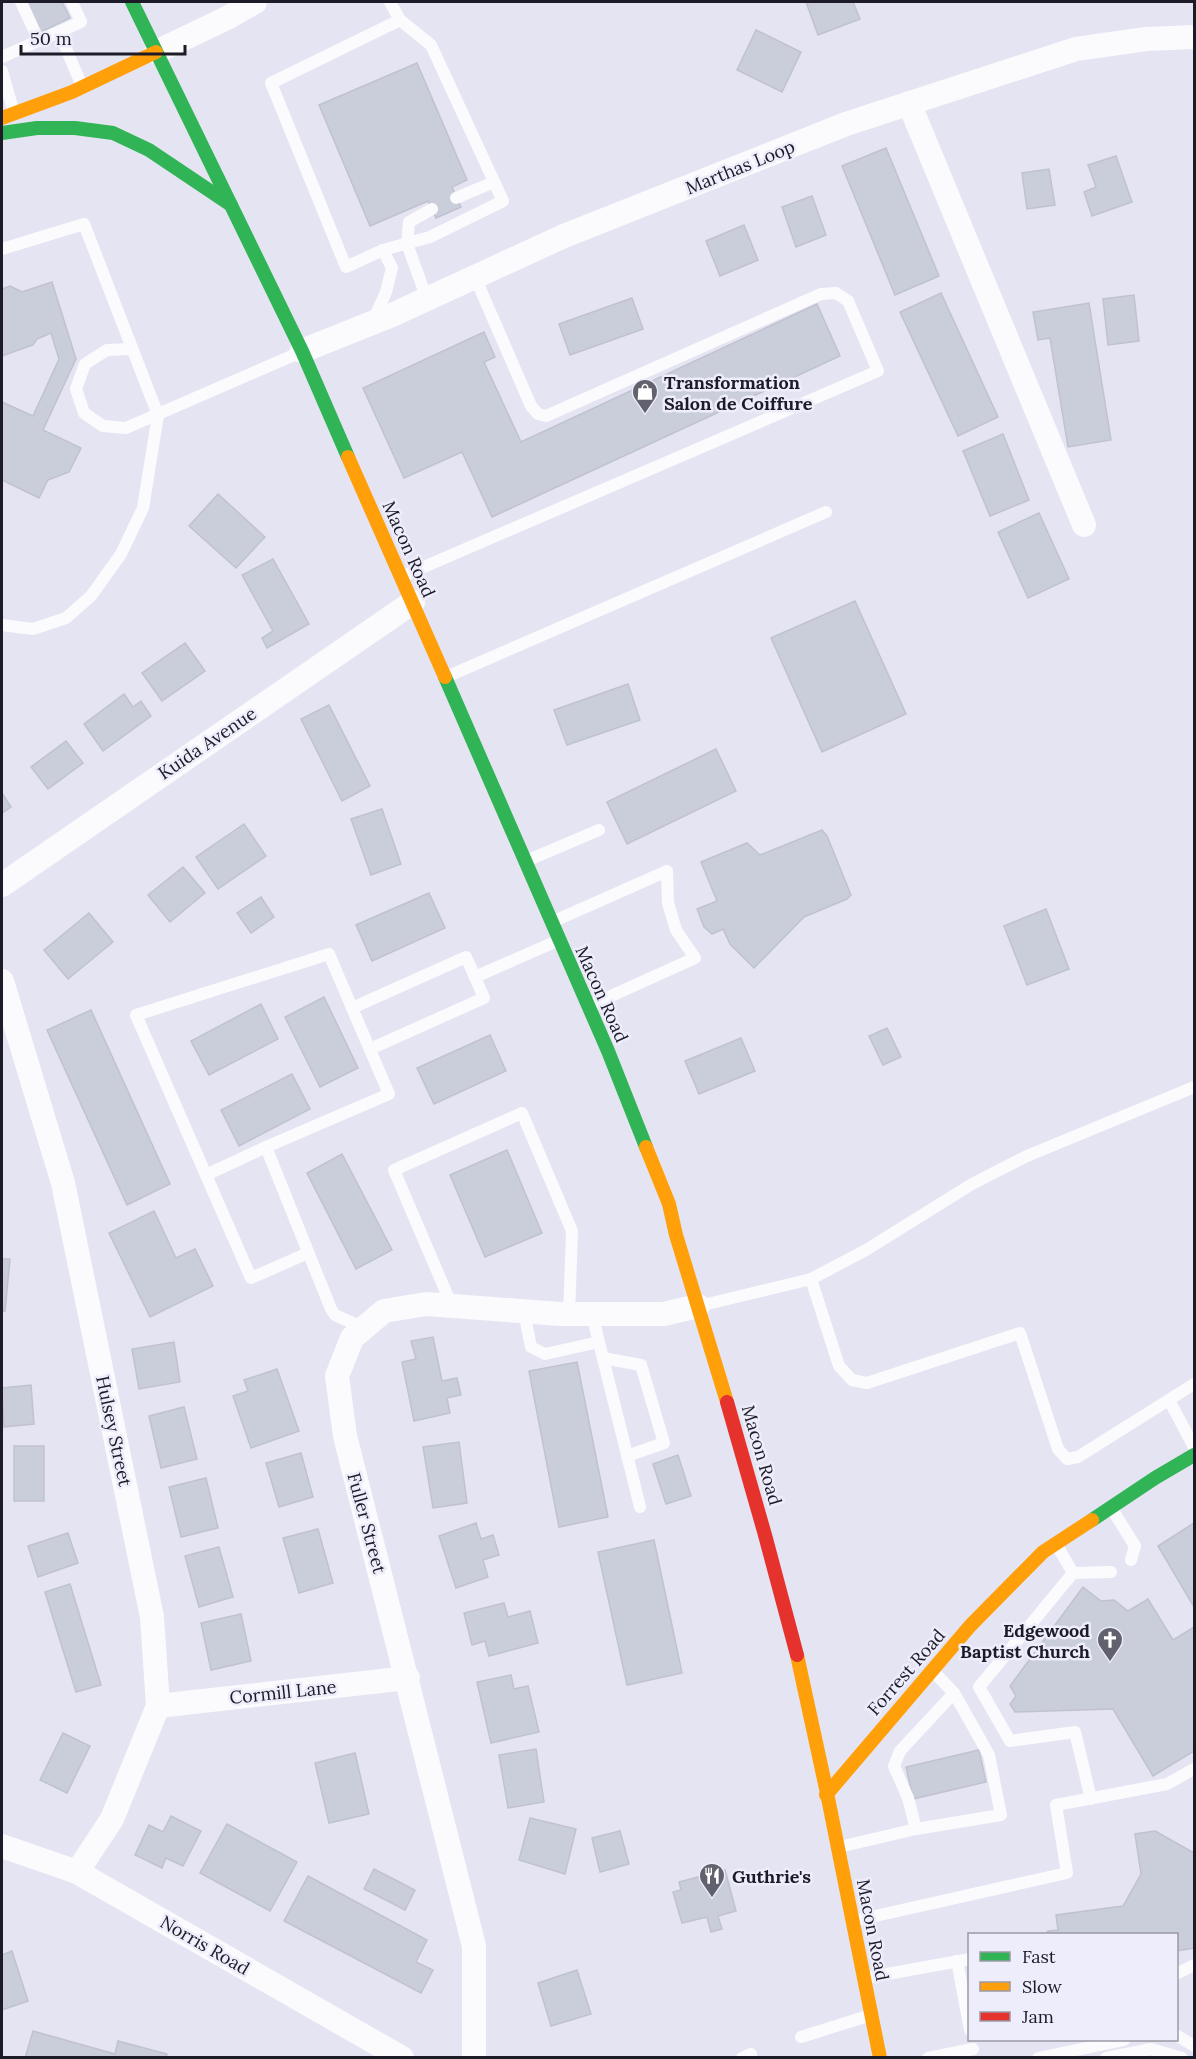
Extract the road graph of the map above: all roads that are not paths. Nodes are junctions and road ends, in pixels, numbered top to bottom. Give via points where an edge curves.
1 (132, 2) edge
2 (390, 2) edge
3 (23, 3) edge
4 (242, 5) edge
5 (71, 7) edge
6 (400, 20) junction
7 (59, 32) junction
8 (1194, 37) edge
9 (39, 41) junction
10 (156, 52) junction
11 (2, 57) edge
12 (2, 71) edge
13 (82, 87) junction
14 (909, 103) junction
15 (8, 116) edge
16 (2, 133) edge
17 (494, 182) junction
18 (456, 198) dead end
19 (231, 205) junction
20 (432, 209) dead end
21 (407, 244) junction
22 (2, 249) edge
23 (383, 250) junction
24 (475, 277) junction
25 (427, 299) junction
26 (372, 323) junction
27 (132, 349) junction
28 (303, 351) junction
29 (158, 415) junction
30 (826, 512) dead end
31 (1084, 525) dead end
32 (402, 577) junction
33 (413, 602) junction
34 (2, 625) edge
35 (445, 677) junction
36 (599, 830) dead end
37 (524, 862) junction
38 (2, 885) edge
39 (550, 922) junction
40 (558, 940) junction
41 (475, 977) junction
42 (2, 981) edge
43 (588, 1006) junction
44 (352, 1008) junction
45 (370, 1049) junction
46 (1194, 1088) edge
47 (266, 1147) junction
48 (206, 1175) junction
49 (308, 1253) junction
50 (811, 1279) junction
51 (452, 1306) junction
52 (698, 1306) junction
53 (524, 1312) junction
54 (581, 1314) junction
55 (364, 1328) junction
56 (599, 1342) junction
57 (603, 1358) junction
58 (1194, 1384) edge
59 (1169, 1400) junction
60 (1194, 1447) edge
61 (627, 1455) junction
62 (1194, 1455) edge
63 (640, 1507) dead end
64 (1111, 1507) junction
65 (1056, 1543) junction
66 (1131, 1560) dead end
67 (1111, 1572) dead end
68 (1073, 1573) junction
69 (932, 1670) junction
70 (408, 1678) junction
71 (954, 1693) junction
72 (158, 1706) junction
73 (1194, 1769) edge
74 (826, 1795) junction
75 (1091, 1799) junction
76 (916, 1829) junction
77 (2, 1845) edge
78 (838, 1848) junction
79 (77, 1872) junction
80 (853, 1921) junction
81 (963, 1960) edge
82 (1194, 1965) edge
83 (1178, 1973) edge
84 (864, 1978) junction
85 (968, 2013) edge
86 (872, 2015) junction
87 (1178, 2036) edge
88 (801, 2037) dead end
89 (1119, 2041) edge
90 (1194, 2046) edge
91 (973, 2049) edge
92 (1177, 2057) edge
93 (402, 2058) edge
94 (474, 2058) edge
95 (880, 2058) edge
96 (927, 2058) edge
97 (1038, 2058) edge
98 (1106, 2058) edge

1 - 10 main road, Macon Road
2 - 6 lane
3 - 9 lane
4 - 10 street
5 - 7 lane via 81,22
6 - 17 lane via 431,45
6 - 23 lane via 271,83 346,267
7 - 9 lane
7 - 13 lane
8 - 14 street, Marthas Loop via 1146,39 1076,50
9 - 11 lane
10 - 13 main road
10 - 19 main road, Macon Road
12 - 15 lane
13 - 15 main road
14 - 24 street, Marthas Loop via 846,124 564,236
14 - 31 street
16 - 19 main road via 37,128 113,133 149,150
17 - 18 lane
17 - 21 lane via 503,201 430,237
19 - 28 main road, Macon Road
20 - 21 lane via 409,222
21 - 23 lane
21 - 25 lane
22 - 27 lane via 84,224
23 - 26 lane via 392,268
24 - 25 street, Marthas Loop
24 - 32 lane via 531,406 546,416 821,294 836,293 848,301 878,371
25 - 26 street, Marthas Loop
26 - 28 street, Marthas Loop
27 - 29 lane
27 - 29 lane via 106,350 85,364 76,389 84,413 104,426 126,428
28 - 29 lane
28 - 32 main road, Macon Road
29 - 34 lane via 143,508 121,554 91,596 66,618 33,629
30 - 35 lane
32 - 33 main road, Macon Road
33 - 35 main road, Macon Road
33 - 38 street, Kuida Avenue
35 - 37 main road, Macon Road
36 - 37 lane
37 - 39 main road, Macon Road
39 - 40 main road, Macon Road
39 - 43 lane via 667,871 668,903 675,930 695,958
40 - 41 lane
40 - 43 main road, Macon Road
41 - 44 lane via 466,957
41 - 45 lane via 484,998
42 - 72 street, Hulsey Street via 63,1183 152,1617
43 - 52 main road, Macon Road via 669,1204
44 - 45 lane
44 - 48 lane via 329,954 136,1015
45 - 47 lane via 389,1094
46 - 50 lane via 1027,1156
47 - 48 lane
47 - 49 lane
48 - 49 lane via 250,1278
49 - 55 lane via 335,1315
50 - 52 lane
50 - 59 lane via 839,1366 852,1380 867,1383 1020,1334 1058,1449 1067,1459 1078,1457
51 - 53 street, Fuller Street
51 - 54 lane via 394,1170 522,1113 572,1231
51 - 55 street, Fuller Street via 426,1304 384,1311
52 - 54 street, Fuller Street via 664,1314
52 - 74 main road, Macon Road via 756,1498
53 - 54 street, Fuller Street
53 - 56 lane via 531,1347 545,1354
54 - 56 lane
55 - 70 street, Fuller Street via 352,1338 337,1376 345,1436
56 - 57 lane
57 - 61 lane
57 - 61 lane via 641,1365 664,1443
58 - 59 lane
59 - 60 lane
61 - 63 lane
62 - 64 main road, Forrest Road
64 - 65 main road, Forrest Road
64 - 66 lane via 1136,1546
65 - 68 lane
65 - 69 main road, Forrest Road via 978,1618
67 - 68 lane
68 - 75 lane via 979,1687 1010,1740 1075,1732
69 - 71 lane
69 - 74 main road, Forrest Road
70 - 72 street, Cormill Lane
70 - 94 street, Fuller Street via 474,1946
71 - 76 lane via 900,1751 894,1766
71 - 76 lane via 989,1755 1001,1815
72 - 79 street, Hulsey Street via 112,1819
73 - 75 lane via 1167,1784
74 - 78 main road, Macon Road
75 - 80 lane via 1056,1805 1067,1873
76 - 78 lane
77 - 79 street, Norris Road
78 - 80 main road, Macon Road
79 - 93 street, Norris Road
80 - 84 main road, Macon Road
81 - 84 lane
81 - 85 lane
82 - 83 lane
84 - 86 main road, Macon Road
86 - 88 lane
86 - 95 main road, Macon Road
87 - 90 lane
89 - 97 lane
91 - 96 lane
92 - 98 lane via 1151,2049

